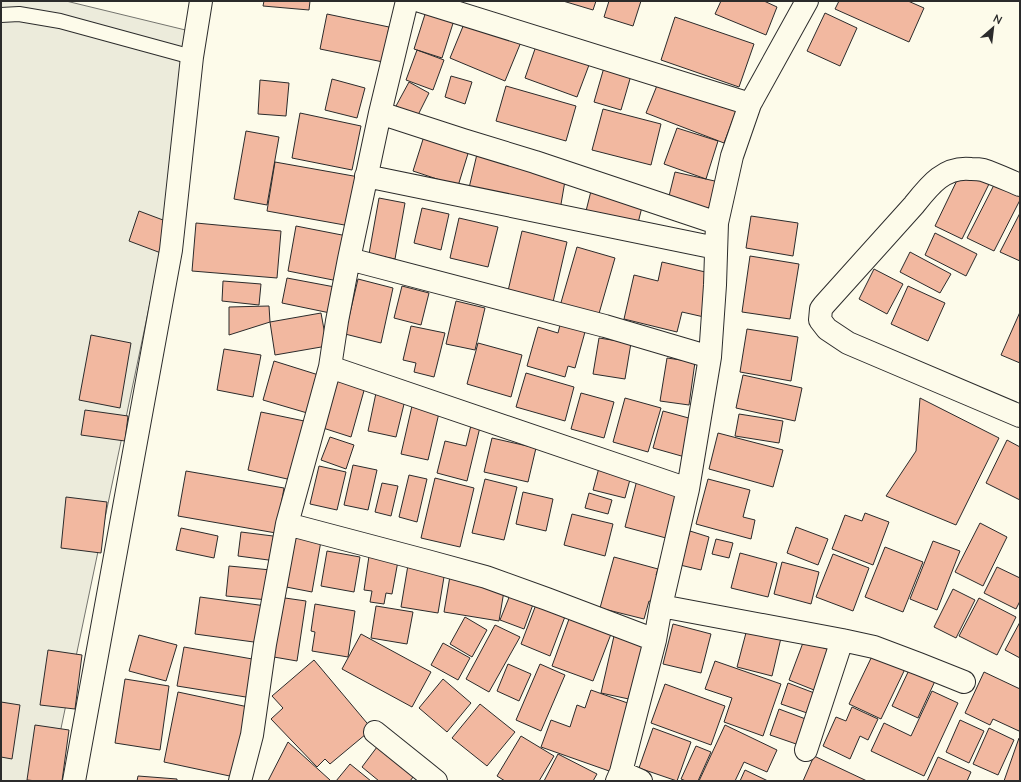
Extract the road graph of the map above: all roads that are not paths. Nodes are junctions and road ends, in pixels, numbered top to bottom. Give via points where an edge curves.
1 (201, 1) edge
2 (407, 1) edge
3 (420, 1) edge
4 (806, 1) edge
5 (1, 15) edge
6 (192, 57) junction
7 (750, 104) junction
8 (380, 113) junction
9 (366, 176) junction
10 (1020, 185) edge
11 (718, 223) junction
12 (716, 248) junction
13 (349, 259) junction
14 (710, 357) junction
15 (330, 367) junction
16 (1020, 416) edge
17 (688, 489) junction
18 (287, 524) junction
19 (661, 606) junction
20 (655, 640) junction
21 (842, 640) junction
22 (964, 682) dead end
23 (375, 732) dead end
24 (806, 750) dead end
25 (619, 776) edge
26 (74, 781) edge
27 (240, 781) edge
28 (436, 781) edge
29 (641, 781) edge

1 - 6 street
2 - 8 street
3 - 7 street
4 - 7 street
5 - 6 lane via 19,14 60,21
6 - 26 street via 171,250
7 - 11 street via 732,156
8 - 9 street
8 - 11 street
9 - 12 street
9 - 13 street
10 - 16 street via 982,170 967,168 954,170 938,178 824,305 820,320 827,329 848,343
11 - 12 street
12 - 14 street
13 - 14 street via 605,326
13 - 15 street
14 - 17 street
15 - 17 street
15 - 18 street
17 - 19 street
18 - 20 street via 486,577
18 - 27 street via 265,644 252,736
19 - 20 street
19 - 21 street
20 - 25 street
21 - 22 street via 874,647
21 - 24 street
23 - 28 street
25 - 29 street

